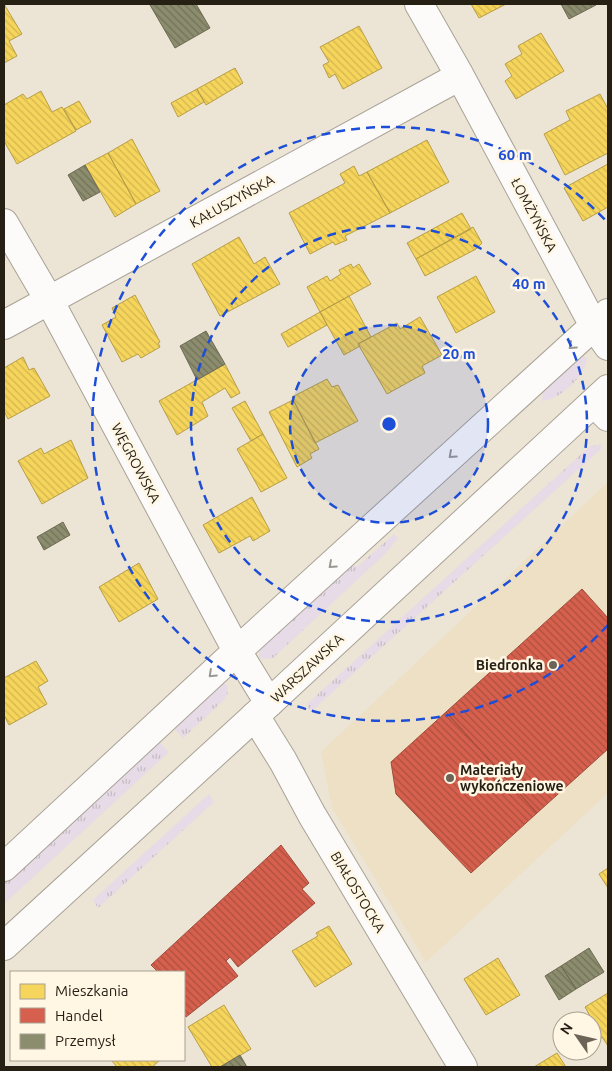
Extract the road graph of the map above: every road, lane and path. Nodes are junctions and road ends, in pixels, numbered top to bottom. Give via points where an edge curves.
1 (419, 4) edge
2 (460, 76) junction
3 (4, 223) edge
4 (49, 300) junction
5 (4, 325) edge
6 (604, 328) edge
7 (603, 403) edge
8 (237, 651) junction
9 (262, 709) junction
10 (4, 867) edge
11 (4, 946) edge
12 (463, 1067) edge

1 - 2 street, ŁOMŻYŃSKA
2 - 4 street, KAŁUSZYŃSKA
2 - 6 street, ŁOMŻYŃSKA
3 - 4 street, WĘGROWSKA
4 - 5 street, KAŁUSZYŃSKA
4 - 8 street, WĘGROWSKA
6 -> 8 street
7 - 9 street, WARSZAWSKA
8 - 9 street, WĘGROWSKA
8 -> 10 street
9 - 11 street, WARSZAWSKA
9 - 12 street, BIAŁOSTOCKA via 317,824

